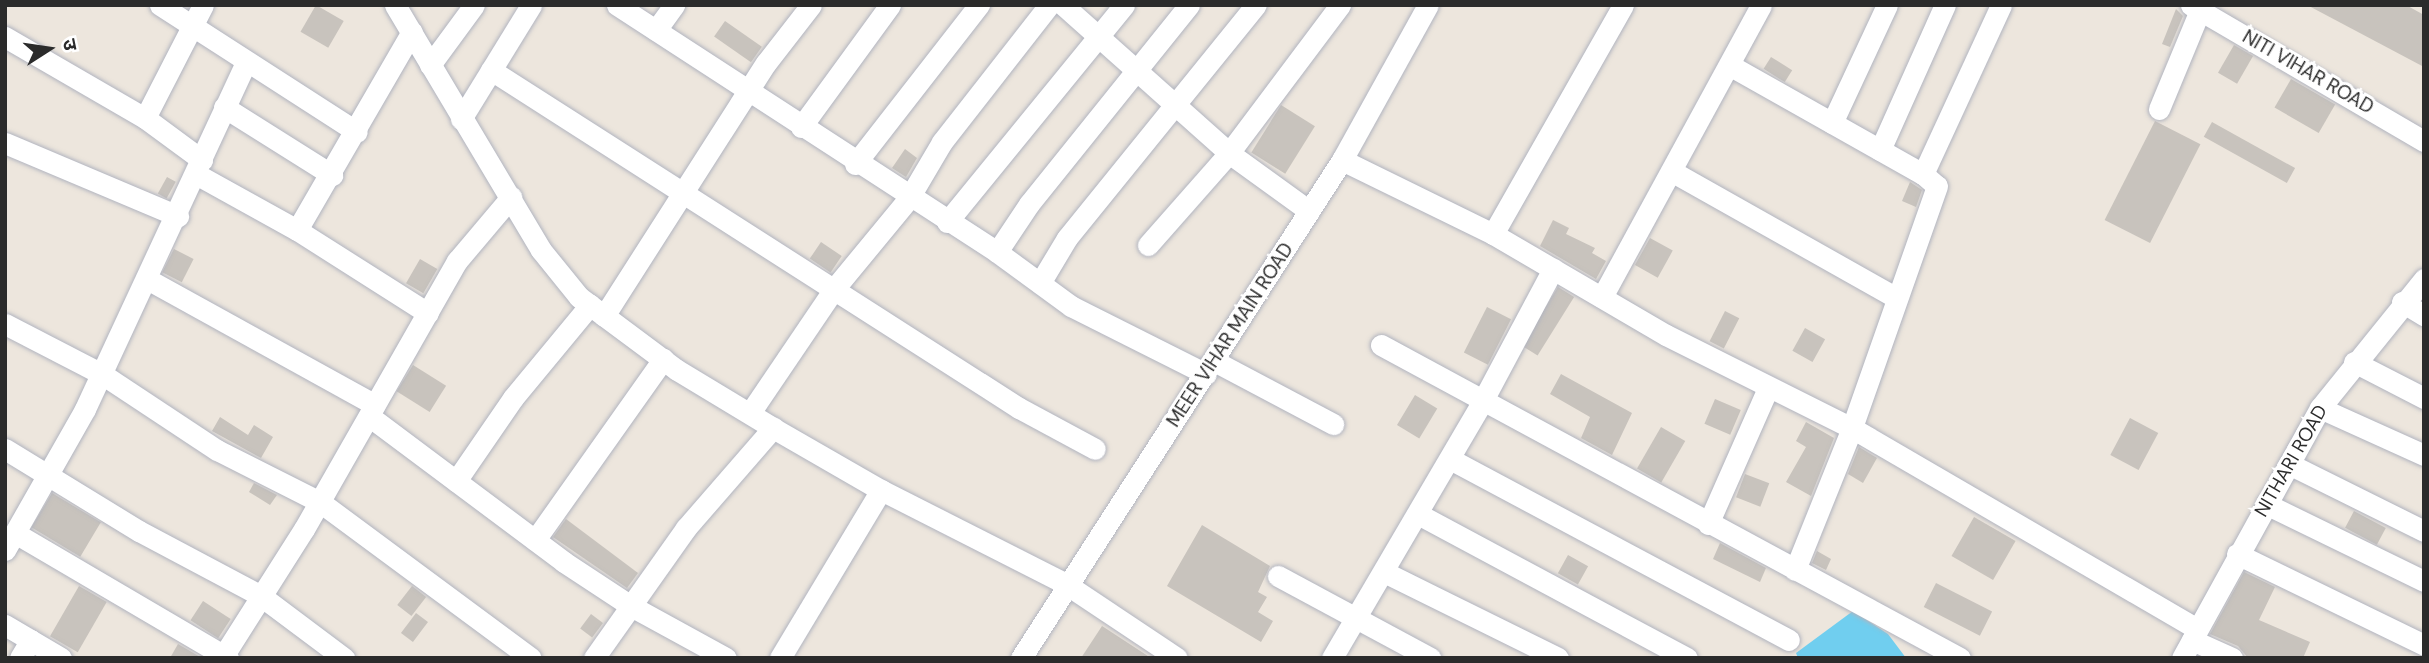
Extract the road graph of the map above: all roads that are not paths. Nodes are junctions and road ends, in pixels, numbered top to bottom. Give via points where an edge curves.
1 (160, 5) edge
2 (203, 5) edge
3 (474, 5) edge
4 (531, 5) edge
5 (617, 5) edge
6 (674, 5) edge
7 (811, 5) edge
8 (890, 5) edge
9 (979, 5) edge
10 (1049, 5) edge
11 (1063, 5) edge
12 (1124, 5) edge
13 (1189, 5) edge
14 (1256, 5) edge
15 (1340, 5) edge
16 (1427, 5) edge
17 (1623, 5) edge
18 (1761, 5) edge
19 (1887, 5) edge
20 (1945, 5) edge
21 (2001, 5) edge
22 (398, 6) edge
23 (2195, 7) edge
24 (190, 27) junction
25 (656, 30) junction
26 (412, 32) junction
27 (5, 37) edge
28 (1099, 37) junction
29 (247, 62) junction
30 (430, 65) junction
31 (1731, 66) junction
32 (1136, 69) junction
33 (492, 70) junction
34 (746, 93) junction
35 (1175, 105) junction
36 (224, 107) junction
37 (2159, 109) dead end
38 (145, 118) junction
39 (461, 120) junction
40 (1832, 123) junction
41 (801, 127) junction
42 (357, 132) junction
43 (2424, 141) edge
44 (5, 143) edge
45 (1881, 150) junction
46 (1229, 153) junction
47 (1342, 160) junction
48 (855, 164) junction
49 (199, 167) junction
50 (1673, 172) junction
51 (1923, 174) junction
52 (331, 175) junction
53 (684, 191) junction
54 (510, 197) junction
55 (909, 198) junction
56 (1310, 211) junction
57 (178, 216) junction
58 (947, 222) junction
59 (297, 230) junction
60 (1493, 234) junction
61 (1148, 245) dead end
62 (997, 252) junction
63 (1553, 268) junction
64 (147, 279) junction
65 (2424, 279) edge
66 (1040, 283) junction
67 (834, 289) junction
68 (1602, 297) junction
69 (1897, 298) junction
70 (2402, 302) junction
71 (597, 311) junction
72 (428, 313) junction
73 (2424, 315) edge
74 (5, 324) edge
75 (1381, 345) dead end
76 (663, 359) junction
77 (2354, 362) junction
78 (1210, 368) junction
79 (102, 374) junction
80 (1768, 388) junction
81 (2424, 398) edge
82 (1482, 402) junction
83 (2320, 408) junction
84 (372, 410) junction
85 (750, 413) junction
86 (1333, 424) dead end
87 (773, 428) junction
88 (1852, 428) junction
89 (5, 449) edge
90 (1095, 449) dead end
91 (2424, 455) edge
92 (1450, 459) junction
93 (2288, 464) junction
94 (47, 475) junction
95 (456, 481) junction
96 (881, 490) junction
97 (320, 502) junction
98 (2266, 504) junction
99 (1418, 514) junction
100 (1708, 523) junction
101 (2424, 531) edge
102 (535, 540) junction
103 (10, 541) edge
104 (2237, 554) junction
105 (1795, 570) junction
106 (1384, 572) junction
107 (1278, 576) dead end
108 (2424, 581) edge
109 (1066, 584) junction
110 (261, 596) junction
111 (631, 606) junction
112 (1357, 618) junction
113 (5, 625) edge
114 (1789, 640) dead end
115 (2190, 642) edge
116 (2424, 645) edge
117 (26, 649) edge
118 (224, 657) edge
119 (61, 658) edge
120 (344, 658) edge
121 (531, 658) edge
122 (594, 658) edge
123 (726, 658) edge
124 (780, 658) edge
125 (1021, 658) edge
126 (1177, 658) edge
127 (1332, 658) edge
128 (1430, 658) edge
129 (1558, 658) edge
130 (1687, 658) edge
131 (1961, 658) edge
132 (2232, 658) edge

1 - 24 street
2 - 24 street
3 - 30 street
4 - 33 street
5 - 25 street
6 - 25 street
7 - 34 street
8 - 41 street
9 - 48 street
10 - 55 street via 942,142
11 - 28 street
12 - 28 street
13 - 32 street
14 - 35 street
15 - 46 street
16 - 47 street, MEER VIHAR MAIN ROAD
17 - 60 street
18 - 31 street
19 - 40 street
20 - 45 street
21 - 51 street
22 - 26 street
23 - 37 street
23 - 43 street, NITI VIHAR ROAD
24 - 29 street
24 - 38 street
25 - 34 street
26 - 30 street
26 - 42 street
27 - 38 street
28 - 32 street
28 - 58 street
29 - 36 street
29 - 42 street
30 - 39 street
31 - 40 street
31 - 50 street
32 - 35 street
32 - 62 street via 1029,204
33 - 39 street
33 - 53 street
34 - 41 street
34 - 53 street
35 - 46 street
35 - 66 street via 1067,238
36 - 49 street
36 - 52 street
38 - 49 street
39 - 54 street
40 - 45 street
41 - 48 street
42 - 52 street
44 - 57 street
45 - 51 street
46 - 56 street
46 - 61 street
47 - 56 street, MEER VIHAR MAIN ROAD
47 - 60 street
48 - 55 street
49 - 57 street
49 - 59 street
50 - 68 street
50 - 69 street
51 - 69 street via 1937,186 1936,195
52 - 59 street
53 - 67 street
53 - 71 street
54 - 71 street via 541,250
54 - 72 street via 457,261
55 - 58 street
55 - 67 street
56 - 78 street, MEER VIHAR MAIN ROAD
57 - 64 street
58 - 62 street
59 - 72 street
60 - 63 street
62 - 66 street
63 - 68 street
63 - 82 street
64 - 79 street
64 - 84 street
65 - 70 street, NITHARI ROAD
66 - 78 street via 1071,306
67 - 85 street
67 - 90 street via 1019,408
68 - 80 street
69 - 88 street
70 - 73 street
70 - 77 street, NITHARI ROAD
71 - 76 street
71 - 95 street via 513,398
72 - 84 street
74 - 79 street
75 - 82 street
76 - 85 street
76 - 102 street
77 - 81 street
77 - 83 street, NITHARI ROAD
78 - 86 street
78 - 109 street, MEER VIHAR MAIN ROAD
79 - 94 street
79 - 97 street via 217,450
80 - 88 street
80 - 100 street
82 - 92 street
82 - 100 street
83 - 91 street
83 - 93 street, NITHARI ROAD
84 - 95 street
84 - 97 street
85 - 87 street
87 - 96 street
87 - 111 street via 686,528
88 - 105 street
88 - 115 street
89 - 94 street
92 - 99 street
92 - 114 street
93 - 98 street, NITHARI ROAD
93 - 101 street
94 - 103 street
94 - 110 street
95 - 102 street
96 - 109 street
96 - 124 street
97 - 110 street
97 - 121 street
98 - 104 street, NITHARI ROAD
98 - 108 street
99 - 106 street
99 - 130 street
100 - 105 street
102 - 111 street
103 - 118 street
104 - 115 street, NITHARI ROAD
104 - 116 street
105 - 131 street
106 - 112 street
106 - 129 street
107 - 112 street
109 - 125 street, MEER VIHAR MAIN ROAD
109 - 126 street
110 - 118 street
110 - 120 street
111 - 122 street
111 - 123 street
112 - 127 street
112 - 128 street
113 - 117 street
115 - 132 street
117 - 119 street

